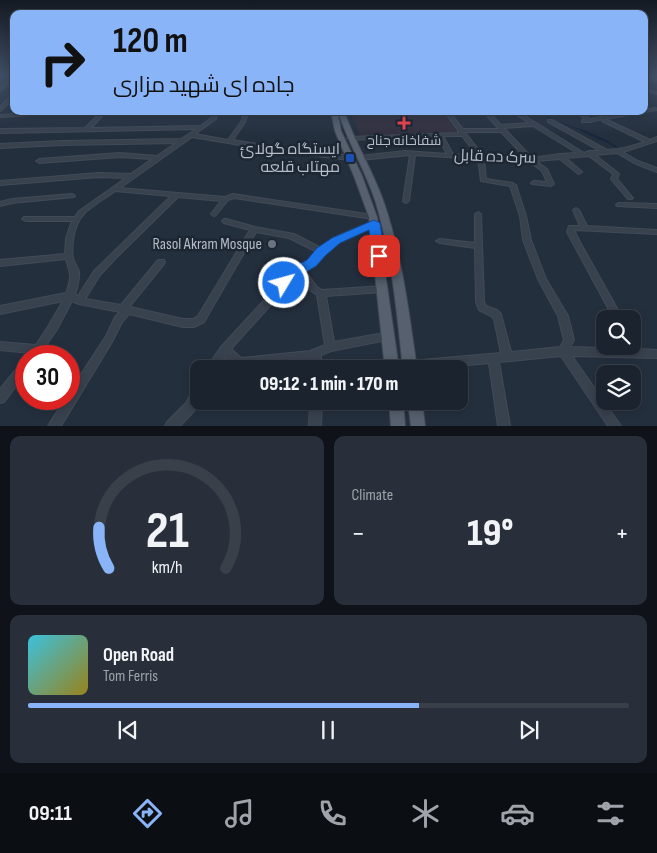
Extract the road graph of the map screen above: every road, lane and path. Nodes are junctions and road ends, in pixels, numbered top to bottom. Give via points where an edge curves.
1 (10, 100) edge
2 (0, 110) edge
3 (101, 115) edge
4 (214, 115) edge
5 (246, 115) edge
6 (337, 115) edge
7 (338, 115) edge
8 (449, 115) edge
9 (489, 115) edge
10 (520, 115) edge
11 (582, 115) edge
12 (625, 115) edge
13 (604, 119) junction
14 (550, 121) dead end
15 (584, 121) dead end
16 (591, 121) junction
17 (534, 124) junction
18 (201, 127) junction
19 (502, 128) junction
20 (87, 129) junction
21 (0, 131) edge
22 (461, 132) junction
23 (440, 135) junction
24 (194, 136) junction
25 (350, 138) junction
26 (657, 139) edge
27 (182, 142) junction
28 (229, 142) junction
29 (650, 142) junction
30 (0, 146) edge
31 (626, 150) junction
32 (618, 151) junction
33 (606, 152) junction
34 (413, 153) junction
35 (585, 153) junction
36 (451, 156) junction
37 (560, 156) junction
38 (157, 158) junction
39 (355, 158) junction
40 (481, 158) junction
41 (531, 160) junction
42 (38, 161) dead end
43 (657, 169) edge
44 (579, 172) dead end
45 (132, 176) junction
46 (0, 183) edge
47 (534, 183) dead end
48 (116, 189) junction
49 (177, 194) junction
50 (72, 196) dead end
51 (630, 198) dead end
52 (226, 199) junction
53 (406, 201) dead end
54 (0, 204) edge
55 (619, 205) dead end
56 (656, 205) edge
57 (576, 210) dead end
58 (214, 214) dead end
59 (478, 214) dead end
60 (26, 219) dead end
61 (76, 219) junction
62 (374, 220) junction
63 (226, 221) dead end
64 (584, 228) junction
65 (254, 229) junction
66 (657, 232) edge
67 (440, 241) dead end
68 (478, 246) junction
69 (322, 252) junction
70 (68, 256) junction
71 (161, 262) dead end
72 (0, 263) edge
73 (293, 274) junction
74 (383, 289) junction
75 (321, 293) junction
76 (75, 299) junction
77 (0, 310) edge
78 (127, 310) junction
79 (615, 310) edge
80 (388, 336) junction
81 (41, 345) edge
82 (0, 346) edge
83 (330, 347) junction
84 (15, 349) edge
85 (224, 350) junction
86 (563, 351) junction
87 (596, 352) edge
88 (316, 353) junction
89 (641, 353) edge
90 (507, 356) junction
91 (655, 356) edge
92 (493, 358) junction
93 (217, 360) edge
94 (316, 360) edge
95 (391, 360) edge
96 (409, 360) edge
97 (468, 361) edge
98 (15, 379) edge
99 (0, 398) edge
100 (190, 407) edge
101 (316, 410) edge
102 (397, 410) edge
103 (416, 410) edge
104 (54, 426) edge
105 (171, 426) edge
106 (315, 426) edge
107 (398, 426) edge
108 (418, 426) edge
109 (504, 426) edge
110 (614, 426) edge

1 - 2 street
3 - 20 street
4 - 18 street
5 - 28 street
6 - 39 main road via 338,131
7 - 25 main road
8 - 22 street
9 - 19 street
10 - 17 street
11 - 16 street
12 - 13 street
13 - 16 street
13 - 29 street
14 - 33 street
15 - 16 street
17 - 19 street
17 - 35 street
18 - 20 street
18 - 24 street
19 - 22 street
19 - 41 street
20 - 21 street
22 - 23 street
22 - 40 street
23 - 25 street
23 - 36 street
24 - 27 street
24 - 28 street, سرک ده قابل
25 - 39 main road
26 - 29 street, سرک ده قابل
27 - 30 street
27 - 38 street
28 - 39 street, سرک ده قابل
29 - 31 street, سرک ده قابل
31 - 32 street, سرک ده قابل
31 - 43 street
32 - 33 street, سرک ده قابل
32 - 43 street
33 - 35 street, سرک ده قابل
34 - 36 street, سرک ده قابل
34 - 39 street, سرک ده قابل
34 - 53 street
35 - 37 street, سرک ده قابل
35 - 51 street via 616,174 614,179
36 - 40 street, سرک ده قابل
37 - 41 street, سرک ده قابل
37 - 44 street
38 - 42 street via 120,155
38 - 45 street
39 - 62 main road
39 - 96 main road via 379,200 386,223
40 - 41 street, سرک ده قابل
40 - 86 street via 483,180 513,185 527,240 542,279 563,316 569,340
41 - 47 street via 545,170 551,184
45 - 46 street via 99,175
45 - 48 street
48 - 49 street
48 - 61 street via 85,209
49 - 52 street
49 - 76 street
50 - 54 street
52 - 58 street
52 - 62 street via 233,196
55 - 56 street
57 - 64 street
59 - 68 street
60 - 61 street
61 - 70 street via 70,232
62 - 69 street via 336,240
62 - 74 main road
63 - 65 street
64 - 66 street
64 - 79 street via 572,228 571,232
65 - 69 street via 291,236
65 - 78 street via 202,319 183,324
67 - 68 street
68 - 90 street via 480,302 482,308 498,317
69 - 73 street via 312,263
70 - 72 street
70 - 76 street via 75,274
71 - 78 street via 125,305
73 - 75 street via 306,278
73 - 85 street
74 - 75 street
74 - 80 main road
75 - 83 street
76 - 77 street
76 - 78 street
76 - 81 street via 64,308
78 - 104 street
80 - 83 street
80 - 95 main road
82 - 84 street
83 - 88 street
85 - 88 street via 240,363
85 - 93 street
86 - 87 street
86 - 90 street
86 - 110 street
88 - 94 street
89 - 91 street
90 - 92 street
92 - 97 street
92 - 109 street
98 - 99 street
100 - 105 street
101 - 106 street
102 - 107 main road
103 - 108 main road

